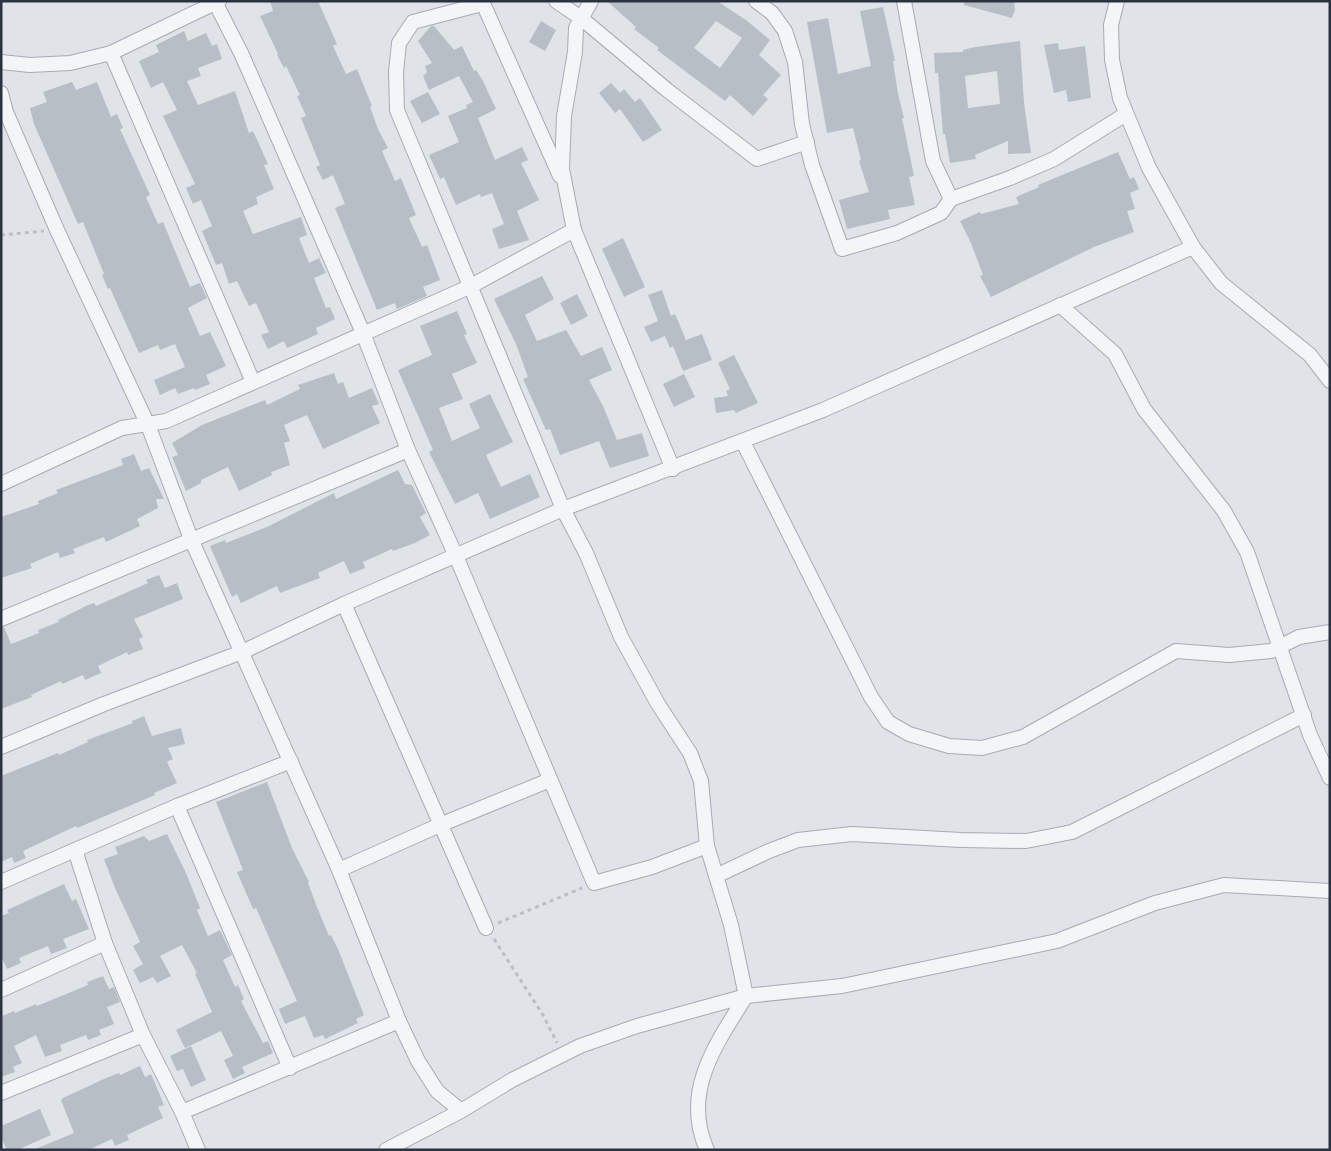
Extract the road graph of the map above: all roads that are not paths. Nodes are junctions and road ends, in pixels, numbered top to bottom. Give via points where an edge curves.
1 (556, 1) edge
2 (590, 1) edge
3 (756, 1) edge
4 (904, 1) edge
5 (1117, 1) edge
6 (218, 3) edge
7 (482, 3) edge
8 (581, 18) junction
9 (111, 53) junction
10 (1, 62) edge
11 (1, 93) edge
12 (1126, 114) junction
13 (807, 142) junction
14 (566, 190) junction
15 (950, 199) junction
16 (574, 230) junction
17 (1193, 247) junction
18 (471, 286) junction
19 (1060, 305) junction
20 (363, 333) junction
21 (1330, 381) edge
22 (253, 382) junction
23 (148, 425) junction
24 (743, 442) junction
25 (408, 450) junction
26 (673, 469) junction
27 (1, 484) edge
28 (563, 509) junction
29 (191, 539) junction
30 (456, 556) junction
31 (344, 604) junction
32 (1, 619) edge
33 (1330, 632) edge
34 (1281, 646) junction
35 (242, 652) junction
36 (1304, 715) junction
37 (1, 747) edge
38 (291, 761) junction
39 (1330, 778) edge
40 (550, 780) junction
41 (177, 806) junction
42 (442, 824) junction
43 (707, 846) junction
44 (75, 850) junction
45 (339, 870) junction
46 (716, 876) junction
47 (1, 882) edge
48 (1330, 891) edge
49 (486, 928) road end
50 (105, 943) junction
51 (1, 990) edge
52 (746, 996) junction
53 (399, 1021) junction
54 (143, 1035) junction
55 (290, 1068) junction
56 (1, 1093) edge
57 (461, 1111) junction
58 (182, 1112) junction
59 (198, 1150) edge
60 (386, 1150) edge
61 (707, 1150) edge

1 - 8 street
2 - 8 street
3 - 13 street via 772,13 785,31 795,62
4 - 15 street via 933,161
5 - 12 street via 1111,25 1112,60
6 - 9 street
6 - 20 street
7 - 14 street
7 - 18 street via 413,22 399,43 396,72 397,110
8 - 13 street via 758,158
8 - 14 street via 576,28 564,116 562,169
9 - 10 street via 70,63 30,65
9 - 22 street
11 - 23 street via 6,112 57,230
12 - 15 street via 1054,158
12 - 17 street via 1149,168
13 - 15 street via 842,249 897,233 942,214
14 - 16 street
16 - 18 street
16 - 26 street
17 - 19 street
17 - 21 street via 1221,282 1310,355
18 - 20 street
18 - 28 street
19 - 24 street
19 - 34 street via 1115,354 1144,409 1224,511 1247,552
20 - 22 street
20 - 25 street
22 - 23 street
23 - 27 street via 122,428
23 - 29 street
24 - 26 street
24 - 34 street via 871,697 888,722 909,734 949,746 982,748 1023,737 1176,651 1271,652
25 - 29 street
25 - 30 street
26 - 28 street
28 - 30 street
28 - 43 street via 586,553 621,637 690,753 701,781
29 - 32 street
29 - 35 street
30 - 31 street
30 - 40 street
31 - 35 street
31 - 42 street
33 - 34 street via 1299,637
34 - 36 street
35 - 37 street
35 - 38 street
36 - 39 street
36 - 46 street via 1072,832 1026,841 852,834 798,840
38 - 41 street
38 - 45 street
40 - 42 street
40 - 43 street via 594,883 652,867
41 - 44 street
41 - 55 street
42 - 45 street
42 - 49 street
43 - 46 street
44 - 47 street
44 - 50 street
45 - 53 street
46 - 52 street via 731,925
48 - 52 street via 1224,885 1155,903 1057,941 842,986
50 - 51 street
50 - 54 street
52 - 57 street via 637,1026 580,1046 512,1080
52 - 61 street via 715,1046 698,1090 698,1132
53 - 55 street
53 - 57 street via 437,1091
54 - 56 street
54 - 58 street
55 - 58 street
57 - 60 street
58 - 59 street

